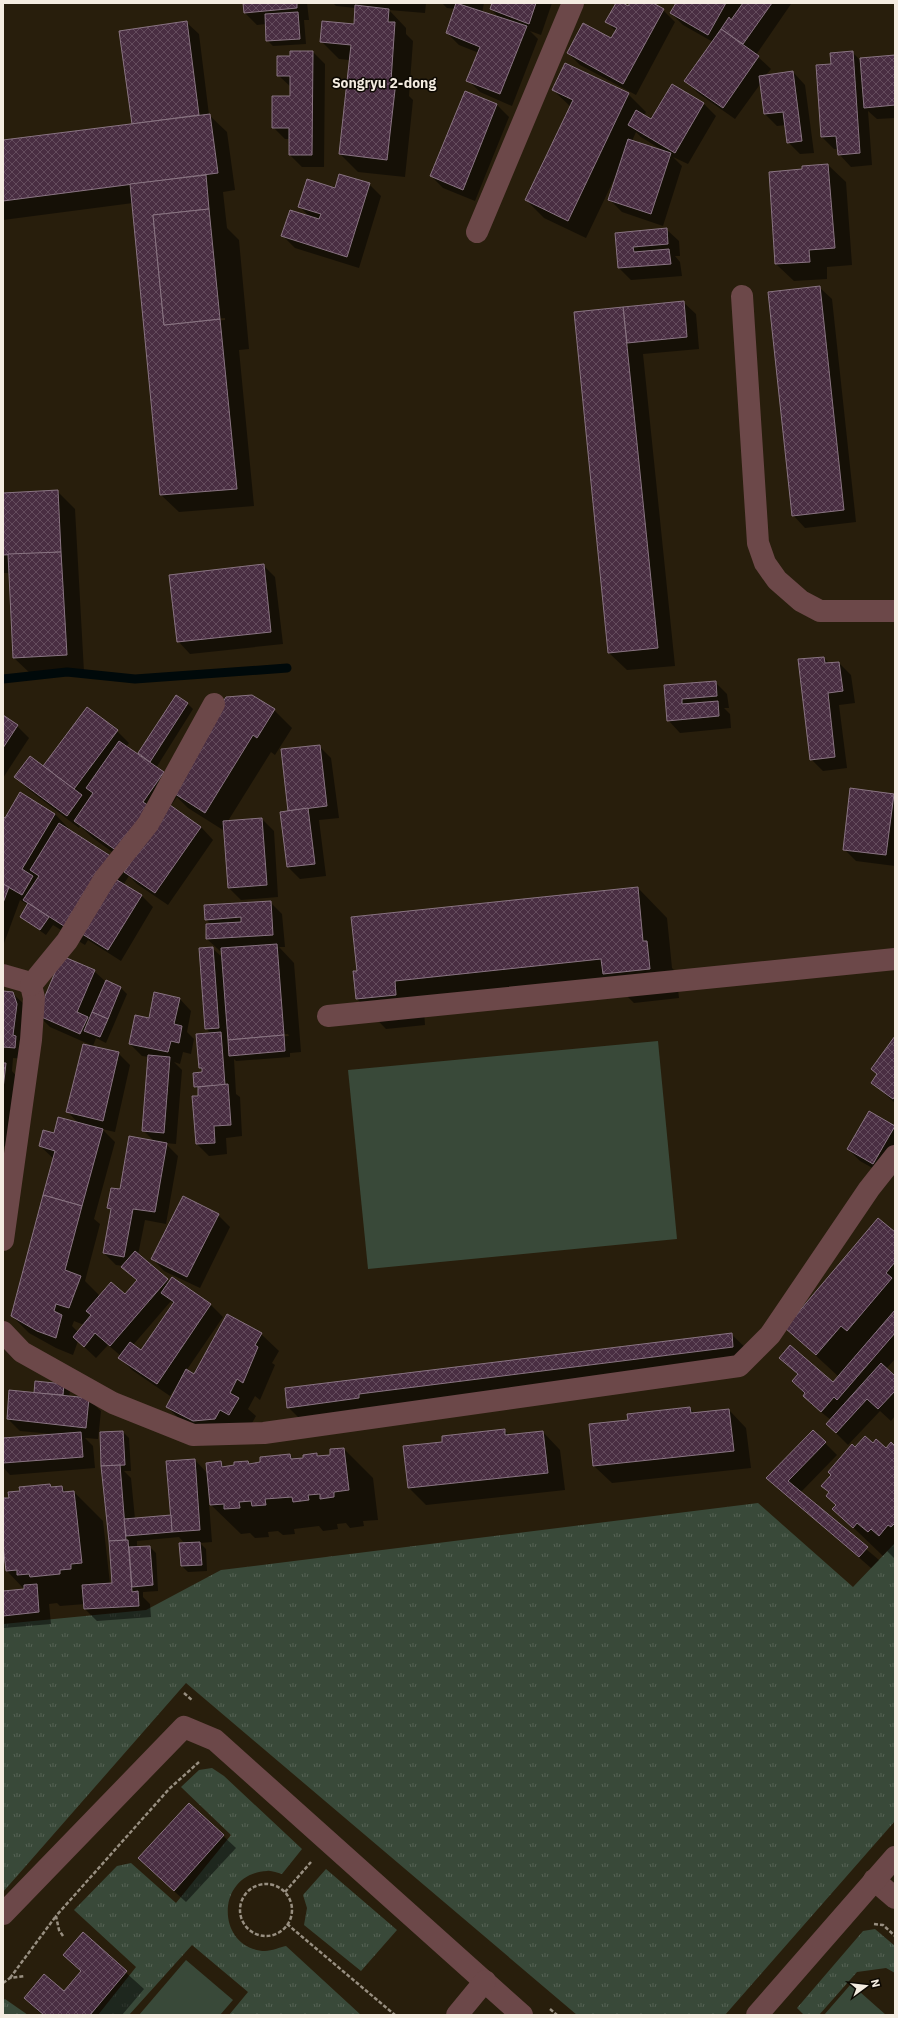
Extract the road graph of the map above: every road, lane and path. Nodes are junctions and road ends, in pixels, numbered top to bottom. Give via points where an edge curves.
1 (573, 3) edge
2 (477, 232) dead end
3 (742, 296) dead end
4 (895, 611) edge
5 (214, 704) dead end
6 (895, 959) edge
7 (3, 975) edge
8 (31, 986) junction
9 (328, 1016) dead end
10 (895, 1156) edge
11 (3, 1240) edge
12 (3, 1332) edge
13 (206, 1762) dead end
14 (895, 1857) edge
15 (314, 1858) dead end
16 (874, 1880) junction
17 (285, 1892) junction
18 (895, 1898) edge
19 (3, 1914) edge
20 (56, 1916) junction
21 (287, 1924) junction
22 (63, 1936) dead end
23 (25, 1976) dead end
24 (10, 1978) junction
25 (485, 1981) junction
26 (3, 1983) edge
27 (395, 2015) edge
28 (457, 2015) edge
29 (522, 2015) edge
30 (757, 2015) edge

1 - 2 street
3 - 4 street via 758,543 765,563 777,580 801,601 820,611
5 - 8 street via 148,824 105,878 67,941
6 - 9 street
7 - 8 street via 24,981
8 - 11 street via 34,998 31,1040
10 - 12 street via 869,1189 770,1335 739,1366 264,1433 193,1435 113,1403 22,1352
13 - 20 path via 200,1761 170,1789
14 - 16 street
15 - 17 path
16 - 18 street
16 - 30 street
17 - 21 path via 291,1902 292,1913
17 - 21 path via 275,1885 253,1887 244,1895 240,1906 241,1918 247,1928 256,1934 268,1936 279,1932
19 - 25 street via 184,1727 215,1740
20 - 22 path via 58,1930
20 - 24 path
21 - 27 path
23 - 24 path
24 - 26 path
25 - 28 street
25 - 29 street

